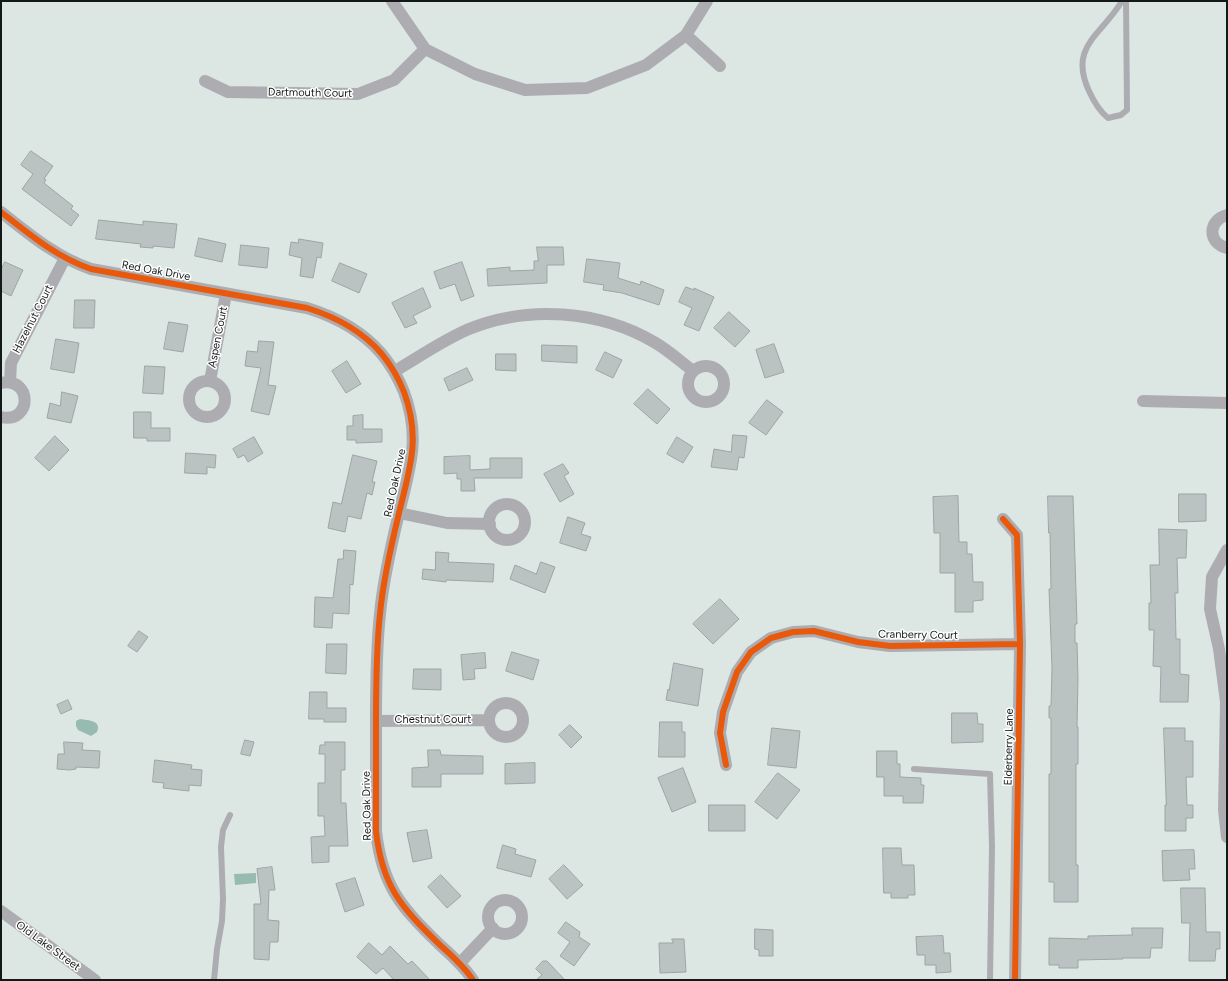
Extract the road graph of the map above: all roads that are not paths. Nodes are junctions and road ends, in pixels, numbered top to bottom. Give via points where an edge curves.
1 (392, 1) edge
2 (707, 1) edge
3 (1122, 1) edge
4 (1126, 1) edge
5 (686, 35) junction
6 (425, 49) junction
7 (720, 66) dead end
8 (205, 81) dead end
9 (1, 212) edge
10 (1227, 215) edge
11 (1227, 248) edge
12 (65, 258) junction
13 (226, 294) junction
14 (394, 371) junction
15 (693, 371) dead end
16 (210, 381) dead end
17 (5, 382) edge
18 (1143, 401) dead end
19 (1227, 403) edge
20 (1, 417) edge
21 (399, 513) junction
22 (1003, 519) dead end
23 (490, 524) dead end
24 (1227, 550) edge
25 (1020, 644) junction
26 (489, 720) dead end
27 (376, 721) junction
28 (726, 765) dead end
29 (914, 769) dead end
30 (230, 815) dead end
31 (1227, 837) edge
32 (1, 911) edge
33 (492, 928) dead end
34 (460, 963) junction
35 (95, 980) edge
36 (214, 980) edge
37 (473, 980) edge
38 (990, 980) edge
39 (1015, 980) edge

1 - 6 street
2 - 5 street
3 - 4 lane via 1089,41 1082,61 1082,69 1094,102 1108,118 1121,115 1127,110
5 - 6 street via 646,65 587,88 525,90 475,74
5 - 7 street
6 - 8 street, Dartmouth Court via 394,80 358,94 228,92
9 - 12 street, Red Oak Drive
10 - 11 street via 1217,220 1212,230 1214,240
12 - 13 street, Red Oak Drive via 96,270
12 - 17 street, Hazelnut Court via 11,363
13 - 14 street, Red Oak Drive via 307,308 331,316 366,338 385,357
13 - 16 street, Aspen Court
14 - 15 street via 452,338 482,325 528,315 553,314 598,319 631,330 668,350
14 - 21 street, Red Oak Drive via 408,404 413,432 411,461
17 - 20 street, Hazelnut Court via 14,383 21,389 25,402 19,414 10,418
18 - 19 street
21 - 23 street via 447,523
21 - 27 street, Red Oak Drive via 380,612
22 - 25 street, Elderberry Lane via 1017,536
24 - 31 street via 1212,577 1210,609 1219,649 1226,702 1224,810
25 - 28 street, Cranberry Court via 890,646 858,642 814,631 792,632 771,638 751,652 737,672 723,712 720,733
25 - 39 street, Elderberry Lane
26 - 27 street, Chestnut Court
27 - 34 street, Red Oak Drive via 376,831 380,857 394,892 407,912
29 - 38 lane via 990,774
30 - 36 lane via 223,830 221,847 222,921
32 - 35 street, Old Lake Street
33 - 34 street
34 - 37 street, Red Oak Drive

